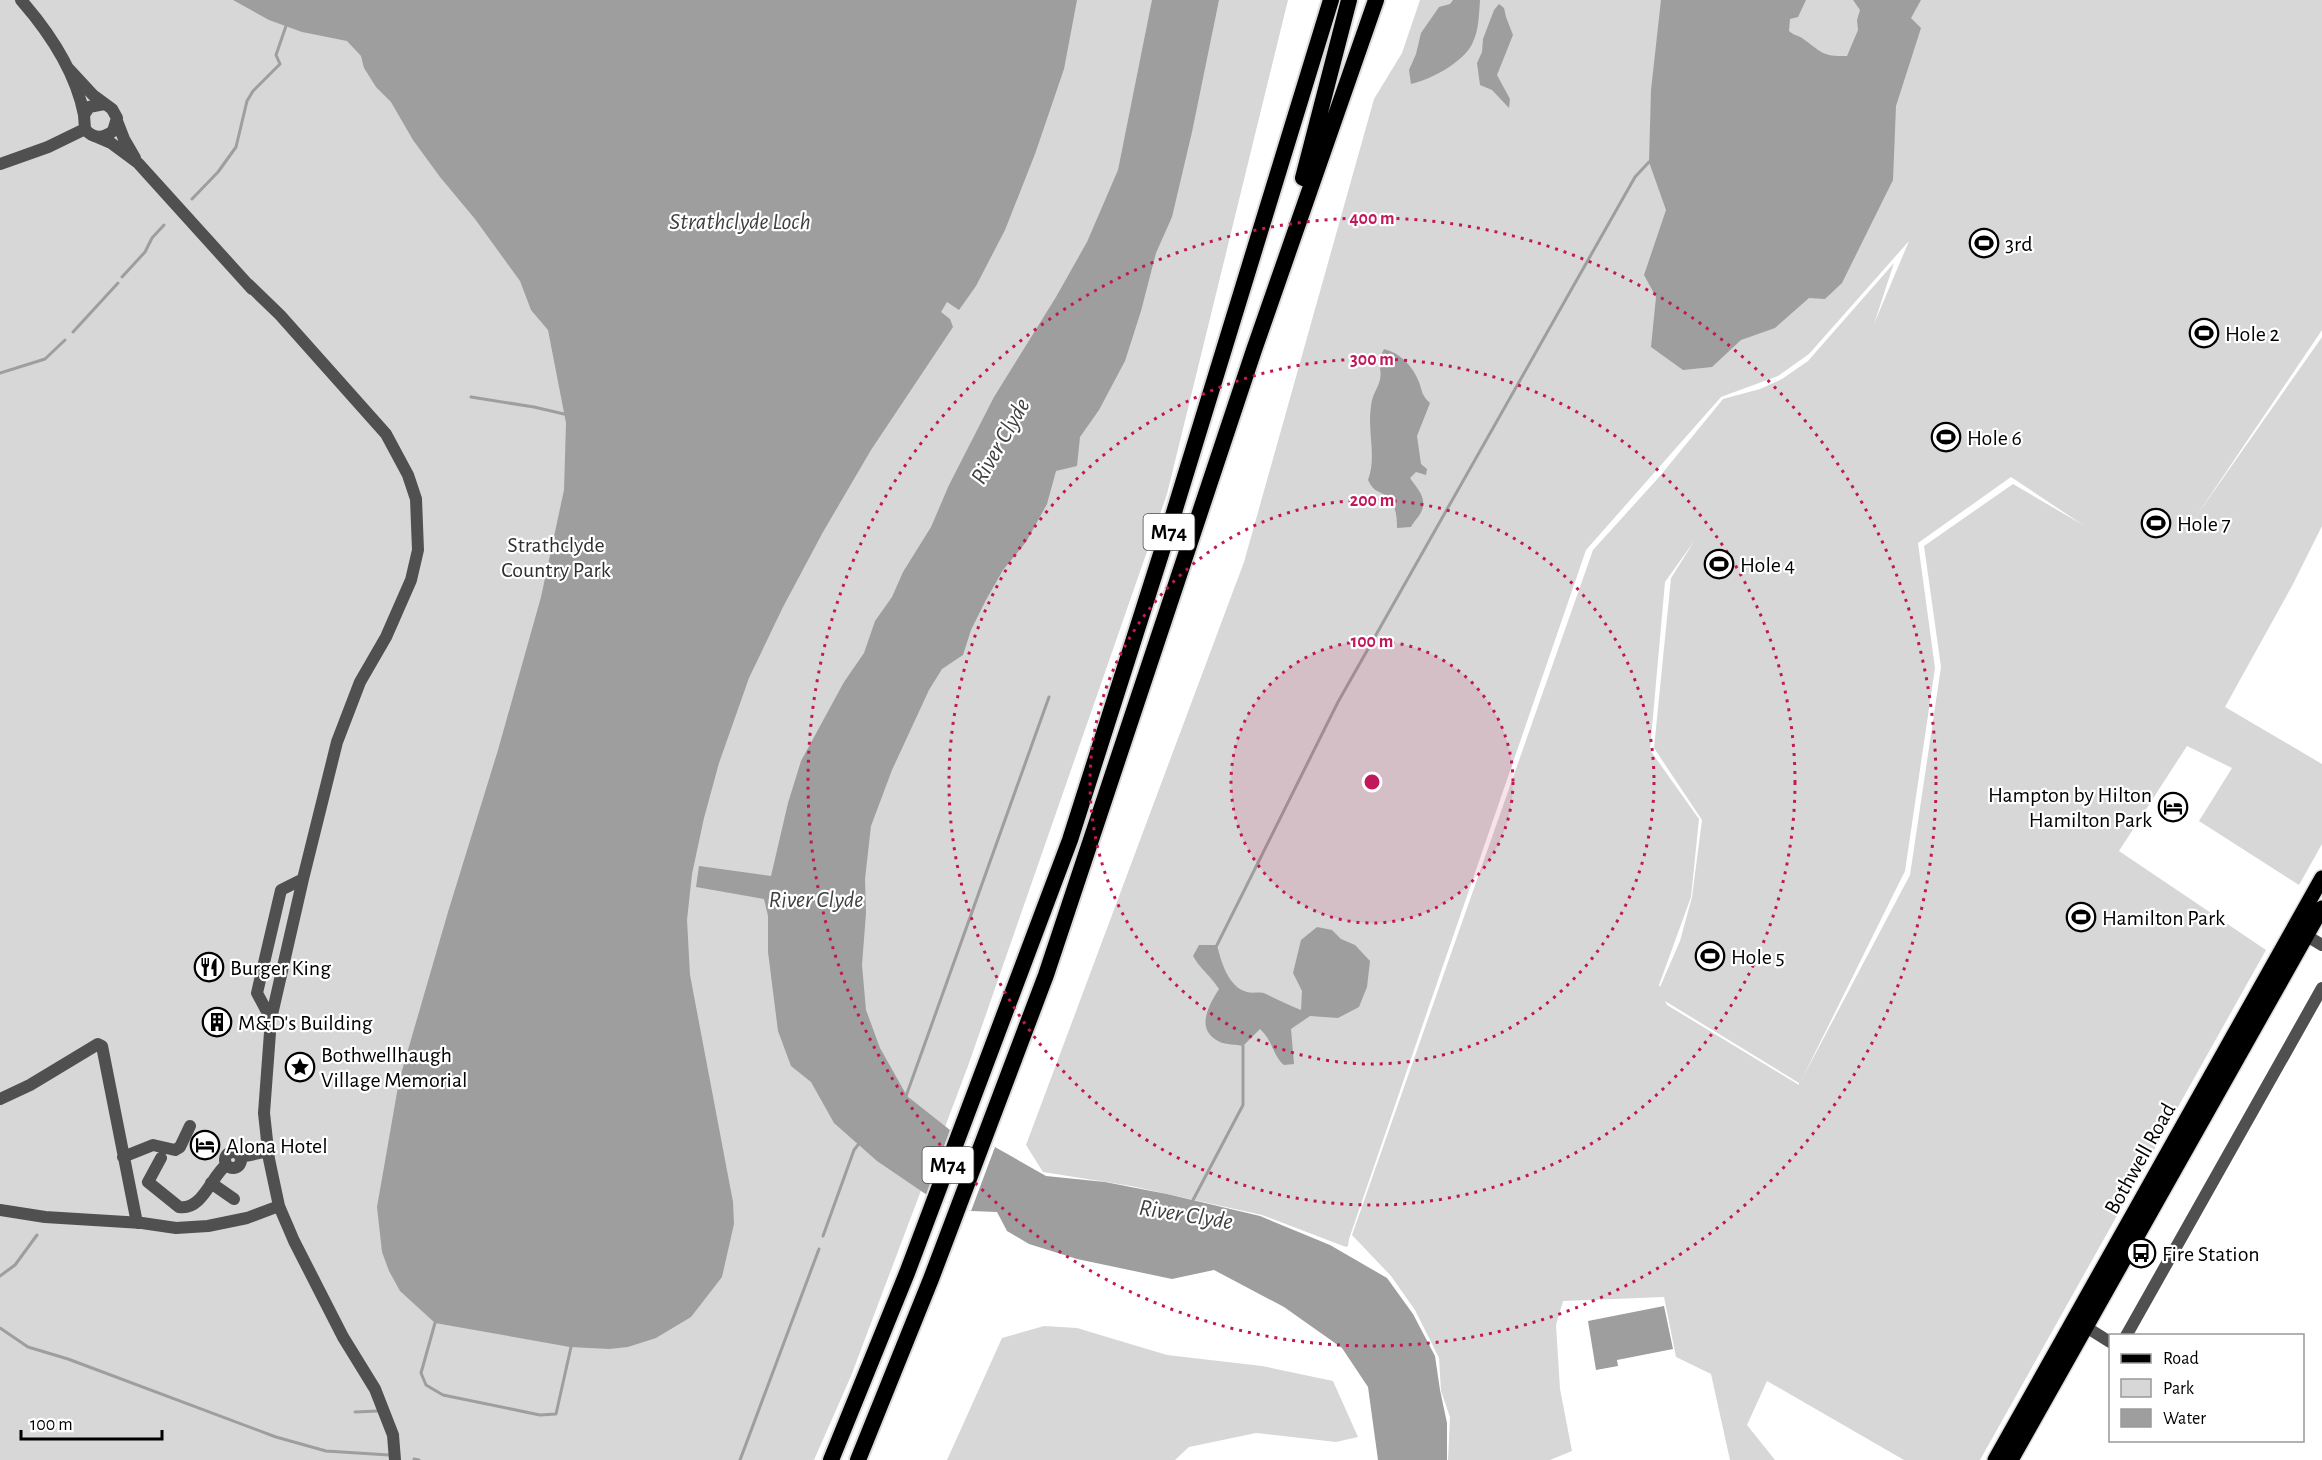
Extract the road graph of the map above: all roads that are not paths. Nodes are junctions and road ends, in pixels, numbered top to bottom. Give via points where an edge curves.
1 (21, 0) edge
2 (1331, 0) edge
3 (1349, 0) edge
4 (1376, 0) edge
5 (68, 68) junction
6 (104, 104) junction
7 (84, 115) junction
8 (117, 121) junction
9 (85, 129) junction
10 (97, 137) junction
11 (138, 163) junction
12 (0, 164) edge
13 (248, 284) junction
14 (1273, 295) junction
15 (396, 452) junction
16 (2322, 878) edge
17 (303, 879) junction
18 (2322, 908) edge
19 (2293, 928) junction
20 (2307, 936) junction
21 (2322, 945) edge
22 (2322, 988) edge
23 (271, 1018) junction
24 (0, 1099) edge
25 (190, 1126) dead end
26 (269, 1151) junction
27 (123, 1157) junction
28 (161, 1158) dead end
29 (212, 1183) junction
30 (234, 1199) dead end
31 (279, 1206) junction
32 (0, 1210) edge
33 (137, 1223) junction
34 (2086, 1327) junction
35 (2127, 1334) edge
36 (2109, 1341) edge
37 (395, 1460) edge
38 (831, 1460) edge
39 (858, 1460) edge
40 (1995, 1460) edge
41 (2011, 1460) edge

1 - 5 street
2 - 38 highway, M74 via 1070,840 907,1274
3 - 14 highway, M74
4 - 14 highway
5 - 6 street
5 - 7 street
6 - 7 street via 93,105
6 - 8 street via 112,109
7 - 9 street
8 - 10 street via 108,136
8 - 11 street
9 - 10 street
9 - 12 street
10 - 11 street
11 - 13 street
13 - 15 street
13 - 15 street via 333,373 386,434
14 - 39 highway, M74 via 1012,1068
15 - 17 street via 416,499 418,533 411,580 386,637 360,682 337,742
16 - 19 main road, Bothwell Road
17 - 23 street
17 - 23 street via 281,890 257,993
18 - 20 main road, Bothwell Road
19 - 20 main road
19 - 40 main road, Bothwell Road
20 - 21 street
20 - 34 main road, Bothwell Road
22 - 35 street
23 - 26 street via 264,1113
24 - 27 street via 98,1044 103,1048
25 - 27 street via 176,1150 153,1145
26 - 29 street via 241,1157 229,1152 224,1160 226,1165
26 - 31 street
27 - 33 street
28 - 29 street via 148,1182 180,1207 191,1207
29 - 30 street
31 - 33 street via 208,1226 176,1228
31 - 37 street via 343,1337 375,1389 393,1436
32 - 33 street via 41,1217
34 - 36 street
34 - 41 main road, Bothwell Road

